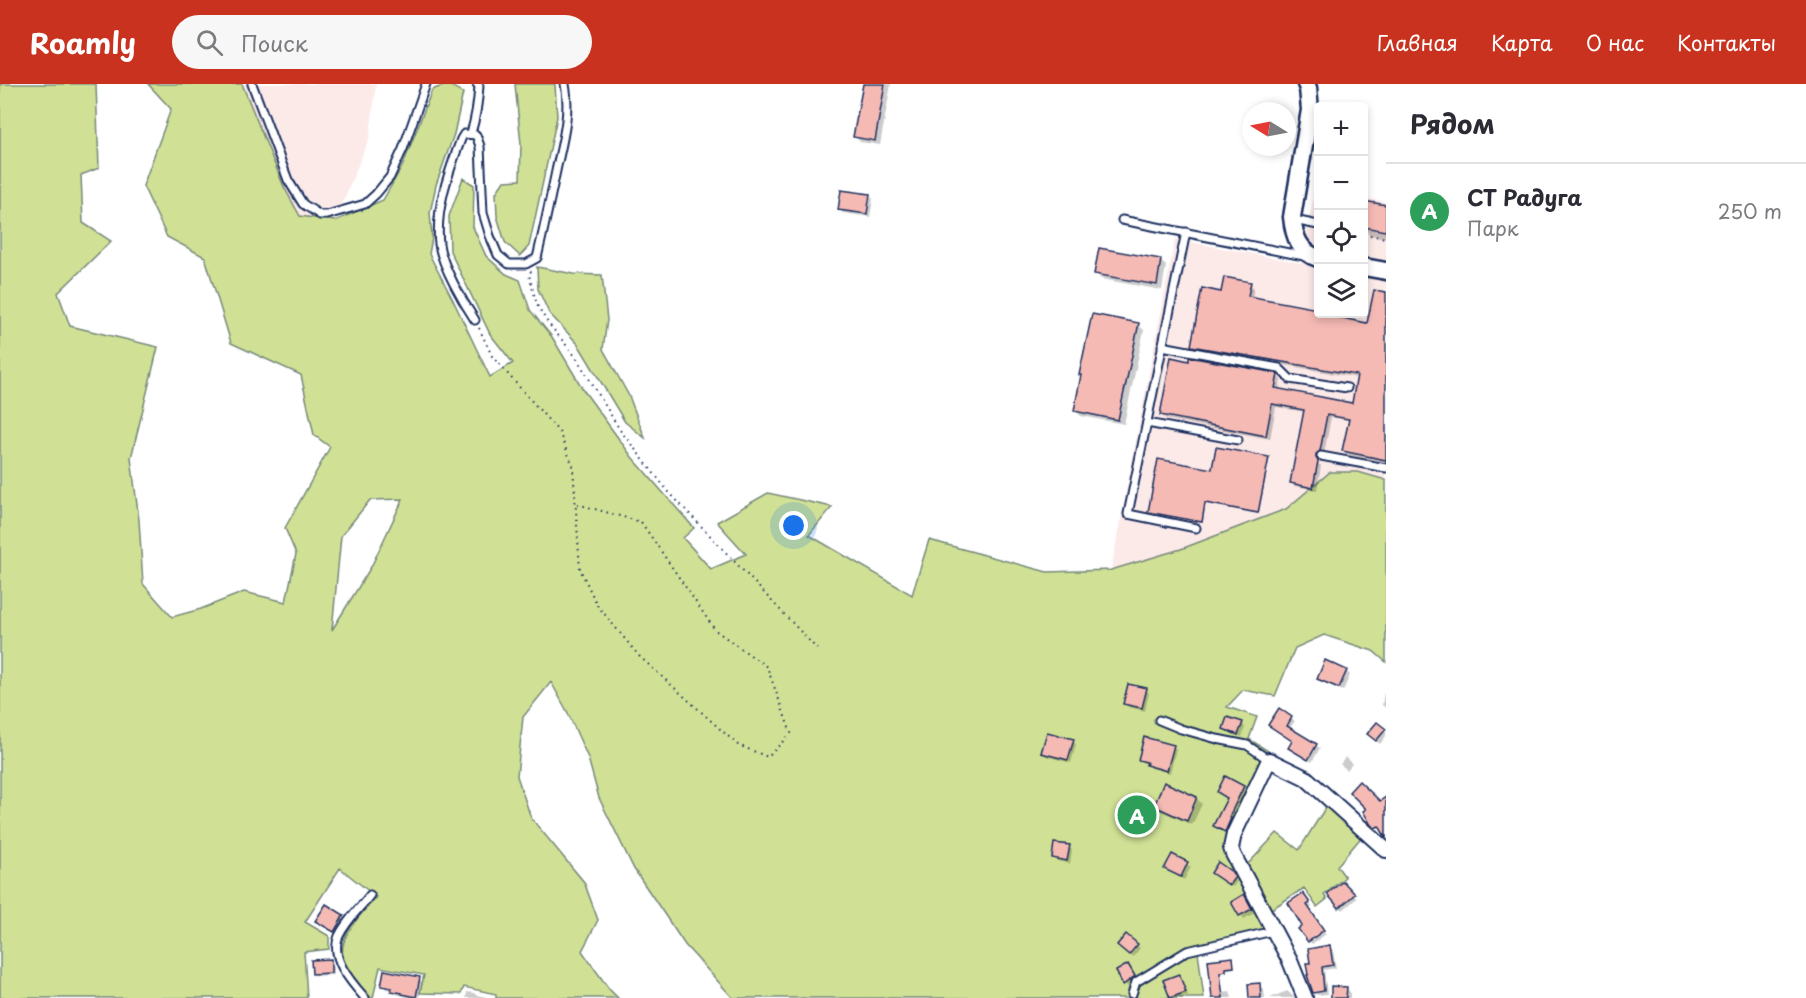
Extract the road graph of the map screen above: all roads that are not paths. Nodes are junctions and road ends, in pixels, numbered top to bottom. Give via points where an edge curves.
1 (252, 84) edge
2 (426, 84) edge
3 (477, 84) edge
4 (564, 84) edge
5 (1306, 84) edge
6 (471, 133) junction
7 (1122, 220) dead end
8 (1292, 220) junction
9 (1314, 224) edge
10 (1186, 232) junction
11 (1314, 257) edge
12 (1314, 258) edge
13 (1368, 268) edge
14 (1386, 271) edge
15 (475, 321) road end
16 (1162, 346) junction
17 (1347, 388) dead end
18 (1147, 423) junction
19 (1238, 440) dead end
20 (1321, 456) dead end
21 (1386, 468) edge
22 (1196, 528) dead end
23 (1159, 720) dead end
24 (1269, 760) junction
25 (1386, 850) edge
26 (370, 895) dead end
27 (1274, 931) junction
28 (1132, 994) dead end
29 (365, 998) edge
30 (1305, 998) edge

1 - 2 lane via 288,180 303,204 327,215 365,204 390,177
3 - 6 lane via 478,104
4 - 6 lane via 566,122 537,258 526,264 509,264 498,255 490,236 483,213 480,146 477,135
5 - 8 street via 1310,110
6 - 15 lane via 461,139 447,178 438,232 439,247 450,275
7 - 10 lane
8 - 9 lane
8 - 11 street via 1300,246
10 - 12 lane
10 - 16 lane
13 - 14 street
16 - 17 lane via 1279,368 1290,379
16 - 18 lane
18 - 19 lane
18 - 22 lane via 1128,514
20 - 21 lane
23 - 24 lane via 1247,745
24 - 25 street via 1306,778
24 - 27 street via 1231,848
26 - 29 lane via 341,932 336,947 348,978
27 - 28 lane via 1187,951 1136,982
27 - 30 street

